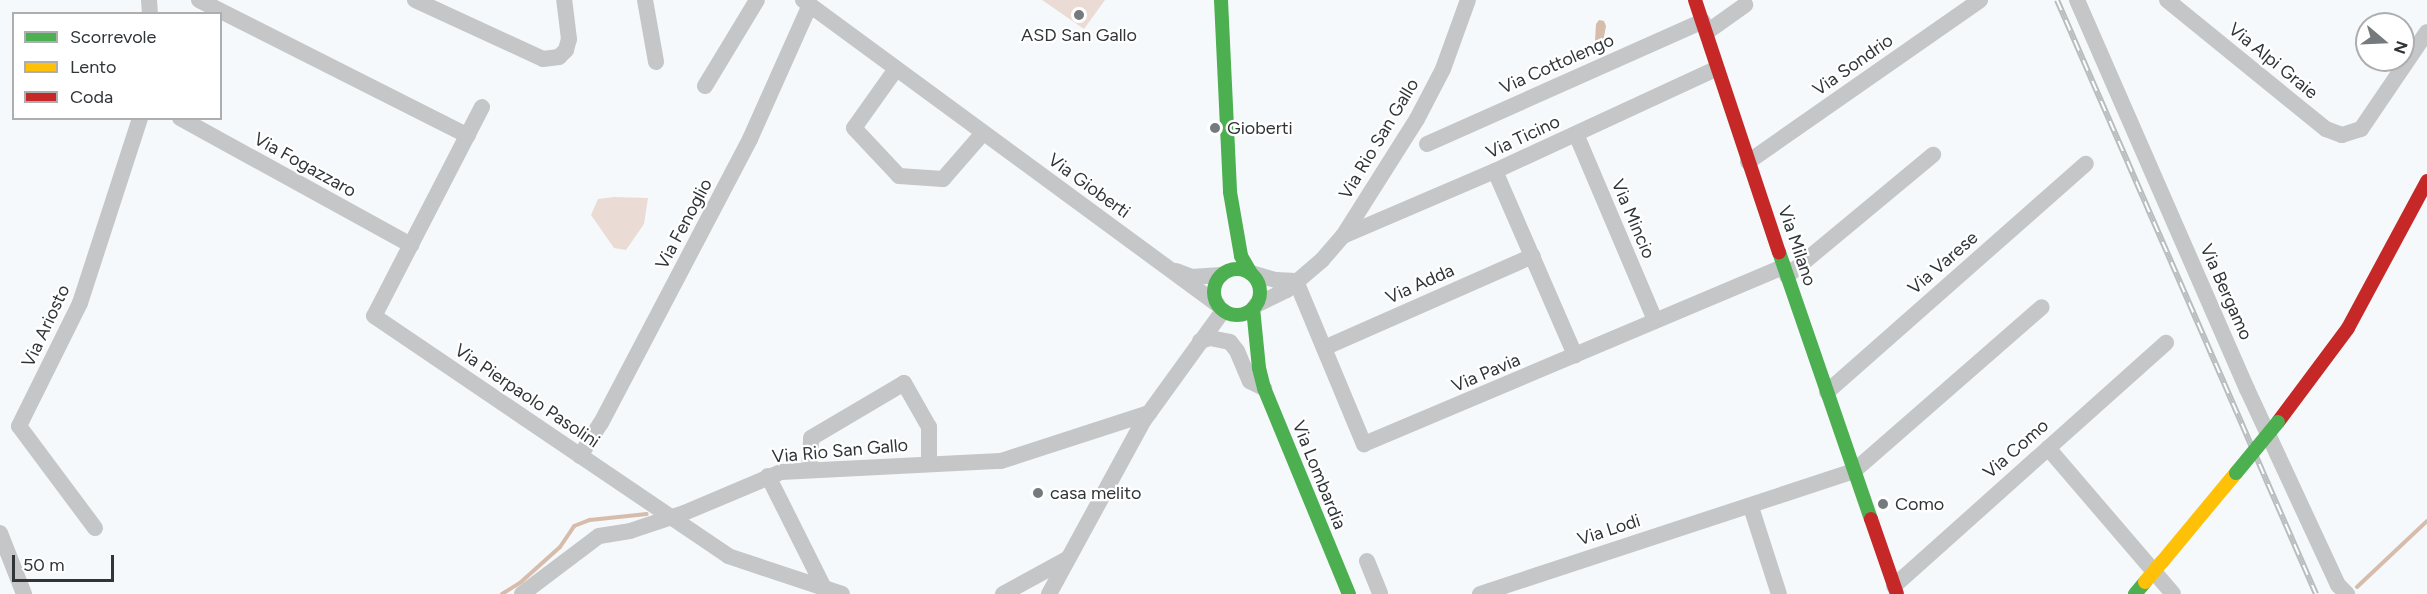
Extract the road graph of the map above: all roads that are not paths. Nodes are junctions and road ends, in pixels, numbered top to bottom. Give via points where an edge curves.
1 (199, 0) edge
2 (415, 0) edge
3 (564, 0) edge
4 (645, 0) edge
5 (757, 0) edge
6 (1221, 0) edge
7 (1468, 0) edge
8 (1695, 0) edge
9 (1980, 0) edge
10 (2077, 0) edge
11 (2167, 0) edge
12 (807, 3) edge
13 (1745, 5) dead end
14 (1705, 26) junction
15 (2427, 32) edge
16 (656, 62) dead end
17 (896, 69) junction
18 (1716, 69) junction
19 (705, 86) dead end
20 (482, 107) dead end
21 (139, 120) edge
22 (184, 120) edge
23 (983, 133) junction
24 (1576, 134) junction
25 (468, 136) junction
26 (1427, 144) dead end
27 (1933, 154) dead end
28 (1748, 162) junction
29 (2086, 164) dead end
30 (1495, 171) junction
31 (2427, 181) edge
32 (1230, 192) junction
33 (2427, 205) edge
34 (1343, 236) junction
35 (411, 245) junction
36 (1533, 256) junction
37 (1223, 262) junction
38 (1173, 270) junction
39 (1785, 272) junction
40 (1251, 273) junction
41 (1296, 281) junction
42 (1255, 306) junction
43 (2042, 307) dead end
44 (1224, 309) junction
45 (1655, 320) junction
46 (1200, 341) junction
47 (2166, 343) dead end
48 (1324, 348) junction
49 (1575, 355) junction
50 (1259, 368) junction
51 (1264, 388) junction
52 (1827, 392) junction
53 (1149, 413) junction
54 (2281, 427) junction
55 (2048, 448) junction
56 (580, 456) junction
57 (929, 464) junction
58 (809, 470) junction
59 (1854, 471) junction
60 (768, 476) junction
61 (1751, 507) junction
62 (670, 516) junction
63 (95, 528) dead end
64 (0, 533) edge
65 (1068, 558) junction
66 (1367, 561) dead end
67 (824, 588) junction
68 (2150, 589) edge
69 (1895, 590) edge
70 (24, 594) edge
71 (522, 594) edge
72 (842, 594) edge
73 (1003, 594) edge
74 (1048, 594) edge
75 (1349, 594) edge
76 (1380, 594) edge
77 (1480, 594) edge
78 (1779, 594) edge
79 (2135, 594) edge
80 (2173, 594) edge
81 (2347, 594) edge

1 - 25 street
2 - 3 street via 543,59 559,57 566,50 569,39
4 - 16 street
5 - 19 street
6 - 32 main road
7 - 34 street, Via Rio San Gallo via 1443,69 1417,119
8 - 14 main road, Via Milano
9 - 28 street, Via Sondrio
10 - 81 street, Via Bergamo via 2247,389 2338,585
11 - 15 street, Via Alpi Graie via 2325,129 2342,135 2361,129
12 - 17 street, Via Gioberti
12 - 56 street, Via Fenoglio via 750,139
13 - 14 street
14 - 18 main road, Via Milano
14 - 26 street, Via Cottolengo
17 - 23 street, Via Gioberti
17 - 23 street via 854,128 899,176 943,179
18 - 24 street, Via Ticino
18 - 28 main road, Via Milano
20 - 25 street, Via Pierpaolo Pasolini
21 - 63 street, Via Ariosto via 80,303 19,426
22 - 35 street, Via Fogazzaro
23 - 38 street, Via Gioberti
24 - 30 street, Via Ticino
24 - 45 street, Via Mincio
25 - 35 street, Via Pierpaolo Pasolini
27 - 39 street, Via Pavia
28 - 39 main road, Via Milano
29 - 52 street, Via Varese
30 - 34 street, Via Ticino
30 - 36 street
31 - 54 main road via 2348,328
32 - 37 main road
32 - 40 main road via 1241,256
33 - 54 main road via 2341,360
34 - 41 street, Via Rio San Gallo
35 - 56 street, Via Pierpaolo Pasolini via 374,316
36 - 48 street, Via Adda
36 - 49 street
37 - 38 street via 1192,277
37 - 40 main road
37 - 44 main road via 1214,287
38 - 44 street, Via Gioberti
39 - 45 street, Via Pavia
39 - 52 main road, Via Milano
40 - 41 street
40 - 42 main road via 1260,288
41 - 42 street, Via Rio San Gallo
41 - 48 street, Via Pavia
42 - 44 main road via 1243,314
42 - 50 main road, Via Lombardia
43 - 59 street
44 - 46 street
44 - 50 main road, Via Lombardia via 1245,335 1250,360
45 - 49 street, Via Pavia
46 - 51 street via 1210,338 1230,342 1250,381
46 - 53 street
47 - 55 street, Via Como
48 - 49 street, Via Pavia via 1364,444
50 - 51 main road, Via Lombardia
51 - 75 main road, Via Lombardia
52 - 59 main road, Via Milano
53 - 57 street, Via Rio San Gallo via 1001,461
53 - 65 street
54 - 68 main road
55 - 69 street, Via Como
55 - 80 street
56 - 62 street, Via Pierpaolo Pasolini
57 - 58 street, Via Rio San Gallo
57 - 58 street via 929,428 904,383 812,438
58 - 60 street, Via Rio San Gallo
59 - 61 street, Via Lodi
59 - 69 main road, Via Milano
60 - 62 street, Via Rio San Gallo
60 - 67 street
61 - 77 street, Via Lodi
61 - 78 street
62 - 67 street, Via Pierpaolo Pasolini via 728,556
62 - 71 street, Via Rio San Gallo via 630,531 600,536
64 - 70 street
65 - 73 street
65 - 74 street
66 - 76 street
67 - 72 street, Via Pierpaolo Pasolini
68 - 79 main road

